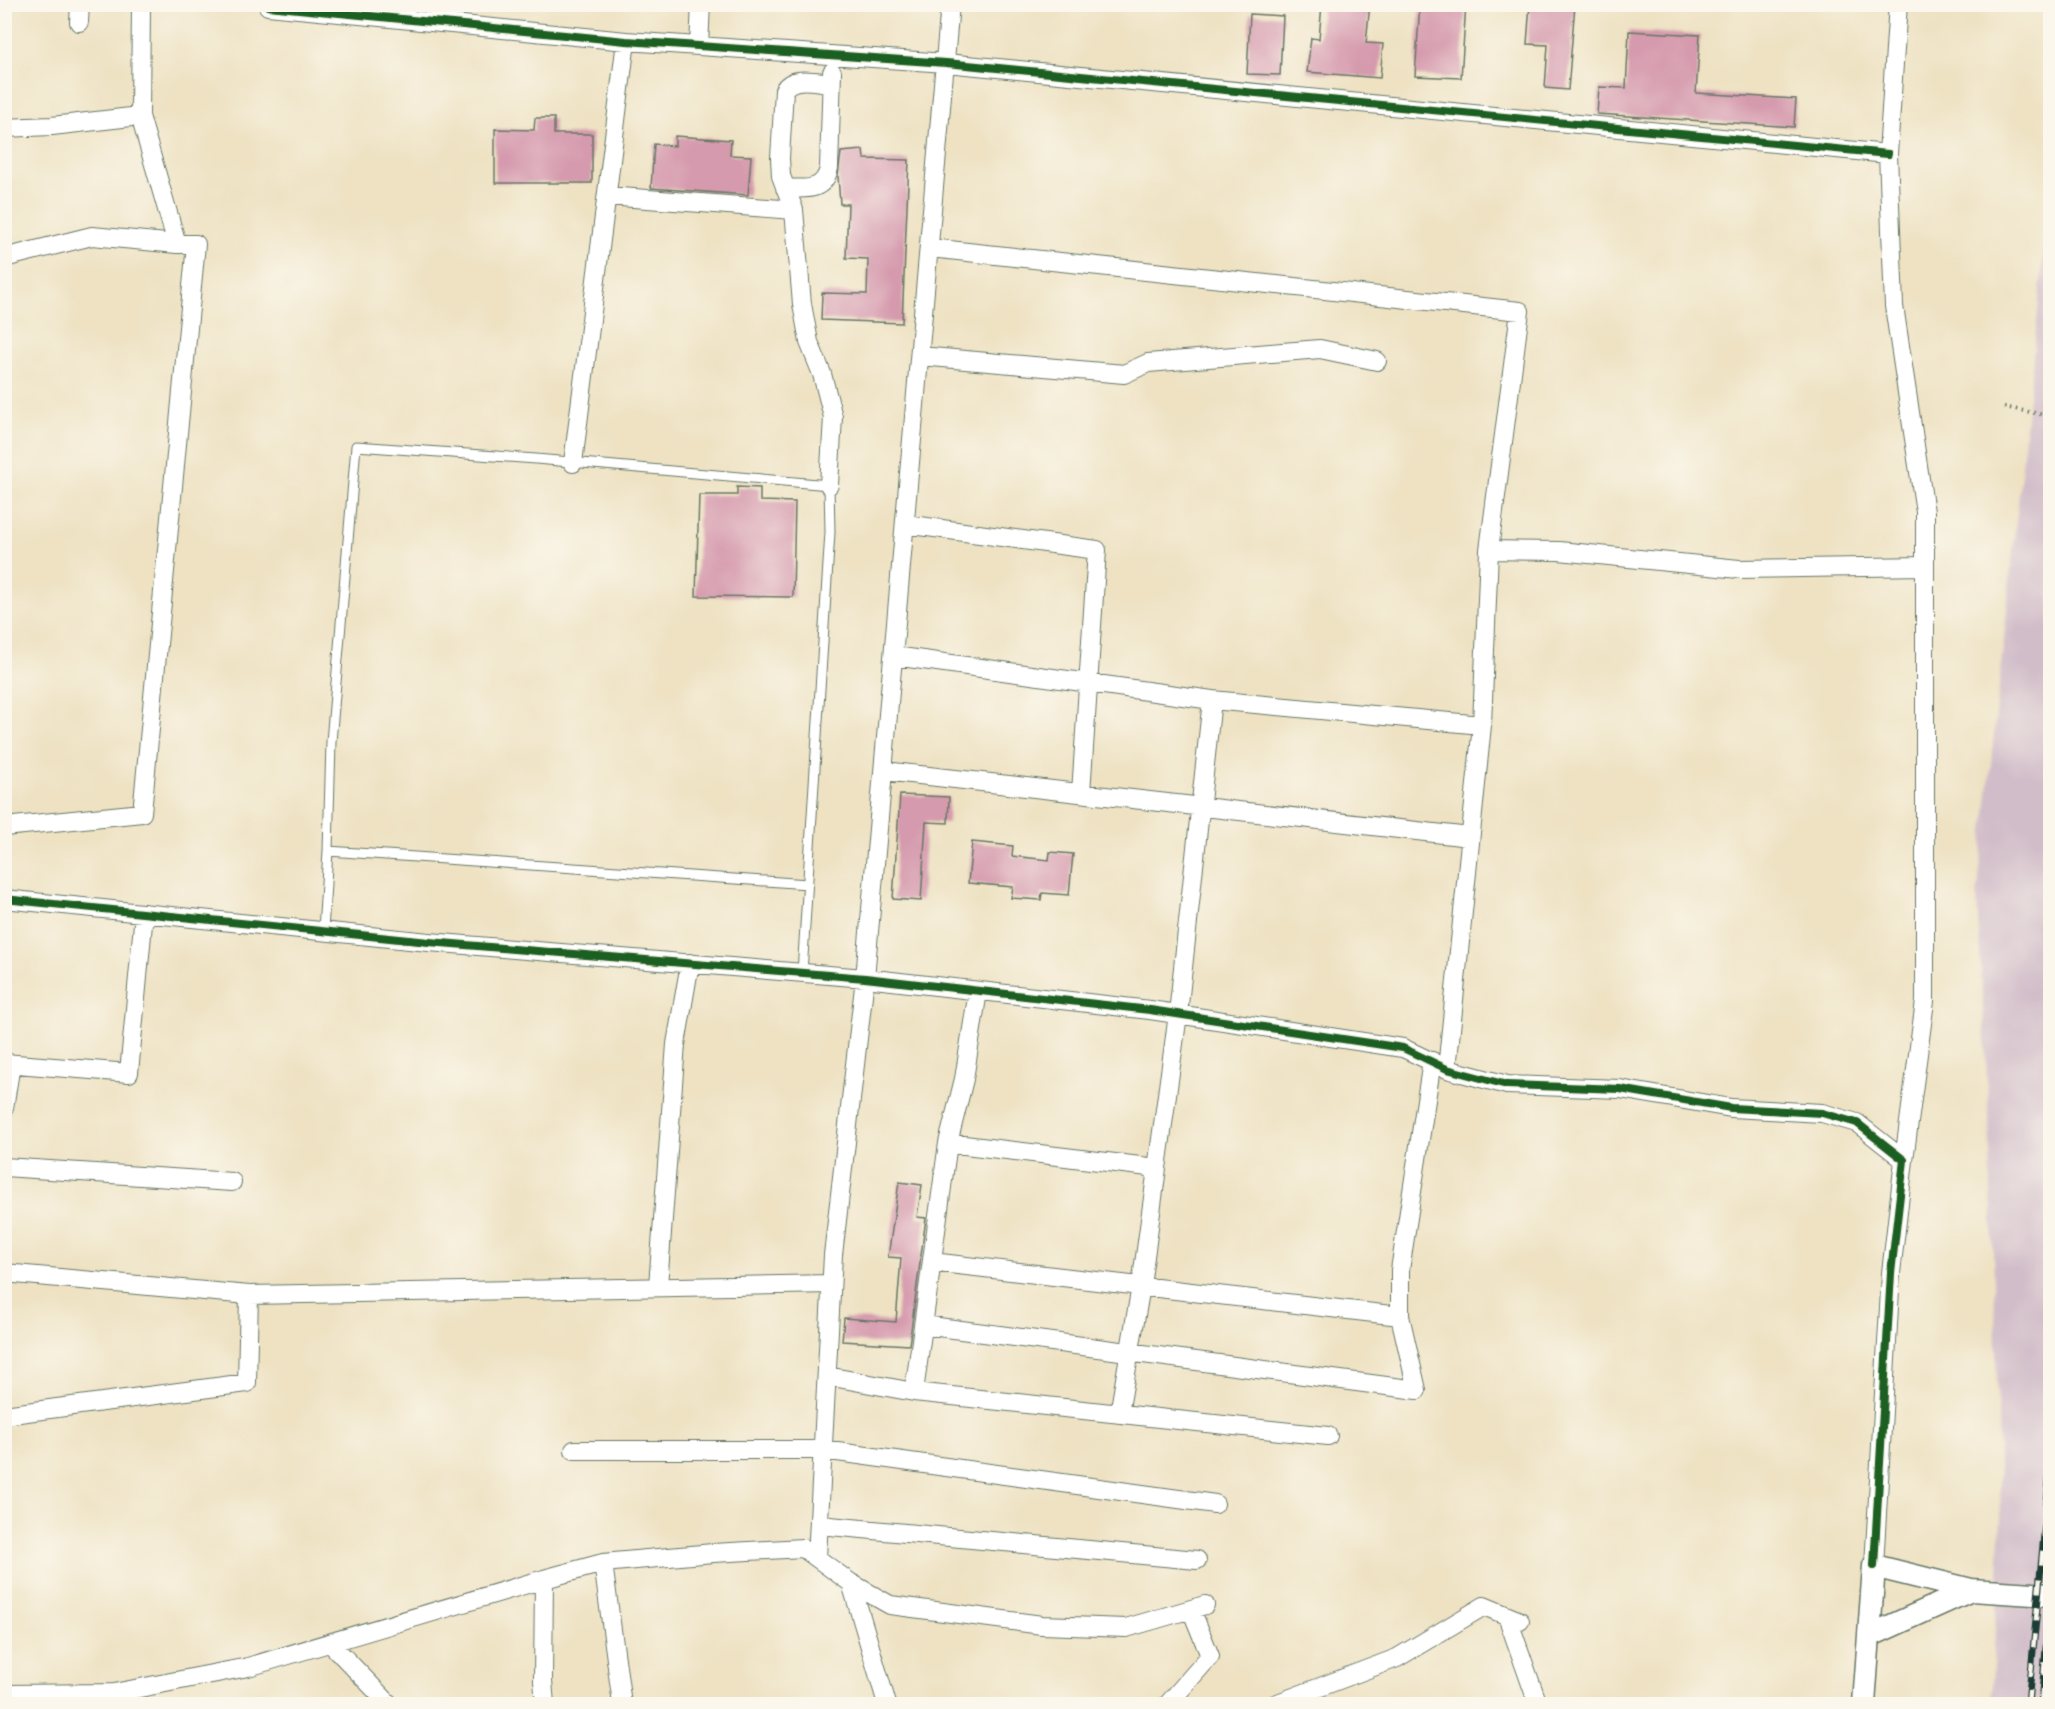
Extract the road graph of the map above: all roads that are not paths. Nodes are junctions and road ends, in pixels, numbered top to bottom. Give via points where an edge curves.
1 (141, 4) edge
2 (701, 4) edge
3 (950, 4) edge
4 (1898, 4) edge
5 (268, 6) dead end
6 (344, 9) edge
7 (626, 41) junction
8 (699, 46) junction
9 (832, 55) junction
10 (946, 63) junction
11 (831, 83) junction
12 (140, 116) junction
13 (4, 128) edge
14 (1888, 154) junction
15 (785, 188) junction
16 (607, 196) junction
17 (794, 210) junction
18 (177, 244) junction
19 (930, 248) junction
20 (4, 258) edge
21 (920, 356) junction
22 (1377, 361) dead end
23 (573, 463) junction
24 (829, 485) junction
25 (905, 524) junction
26 (1489, 550) junction
27 (1925, 566) junction
28 (894, 656) junction
29 (1088, 683) junction
30 (1212, 700) junction
31 (1482, 725) junction
32 (884, 771) junction
33 (1081, 793) junction
34 (1200, 807) junction
35 (4, 827) edge
36 (1470, 837) junction
37 (328, 851) junction
38 (808, 884) junction
39 (4, 899) edge
40 (144, 913) junction
41 (322, 931) junction
42 (690, 963) junction
43 (802, 973) junction
44 (865, 978) junction
45 (978, 991) junction
46 (1178, 1014) junction
47 (8, 1063) edge
48 (1439, 1065) junction
49 (4, 1108) edge
50 (948, 1143) junction
51 (1904, 1160) junction
52 (4, 1167) edge
53 (1157, 1168) junction
54 (232, 1182) dead end
55 (932, 1262) junction
56 (4, 1273) edge
57 (831, 1284) junction
58 (658, 1286) junction
59 (1141, 1286) junction
60 (249, 1295) junction
61 (1400, 1316) junction
62 (923, 1325) junction
63 (1130, 1352) junction
64 (826, 1376) junction
65 (914, 1392) junction
66 (1119, 1414) junction
67 (4, 1415) edge
68 (1328, 1436) dead end
69 (574, 1450) dead end
70 (823, 1450) junction
71 (1215, 1504) dead end
72 (819, 1525) junction
73 (817, 1558) junction
74 (1197, 1560) dead end
75 (603, 1563) junction
76 (1874, 1566) junction
77 (544, 1579) junction
78 (850, 1583) junction
79 (1971, 1590) junction
80 (2050, 1595) edge
81 (1869, 1636) junction
82 (330, 1644) junction
83 (4, 1694) edge
84 (389, 1704) edge
85 (545, 1704) edge
86 (622, 1704) edge
87 (887, 1704) edge
88 (1168, 1704) edge
89 (1275, 1704) edge
90 (1538, 1704) edge
91 (1864, 1704) edge

1 - 12 street
2 - 8 street
3 - 10 street
4 - 14 street
5 - 6 street
6 - 7 street
7 - 8 street
7 - 16 street
8 - 9 street
9 - 10 street
9 - 11 street
10 - 14 street
10 - 19 street
11 - 15 street via 827,178 808,189
11 - 15 street via 795,81 784,90 780,158
12 - 13 street
12 - 18 street
14 - 27 street via 1894,306 1925,512
15 - 17 street
16 - 17 street
16 - 23 street
17 - 24 street via 809,342 833,417
18 - 20 street via 92,236
18 - 35 street via 196,244 142,813
19 - 21 street
19 - 26 street via 1520,312
21 - 22 street via 1124,374 1148,363 1320,349
21 - 25 street
23 - 24 lane
23 - 37 lane via 356,446 331,742
24 - 38 lane via 830,532
25 - 28 street
25 - 29 street via 1097,550
26 - 27 street via 1559,551 1739,569
26 - 31 street
27 - 51 street via 1925,1001
28 - 29 street
28 - 32 street
29 - 30 street
29 - 33 street
30 - 31 street
30 - 34 street
31 - 36 street
32 - 33 street
32 - 44 street
33 - 34 street
34 - 36 street
34 - 46 street
36 - 48 street
37 - 38 lane
37 - 41 lane
38 - 43 lane
39 - 40 street
40 - 41 street
40 - 47 street via 129,1073
41 - 42 street
42 - 43 street
42 - 58 street via 676,1044
43 - 44 street
44 - 45 street
44 - 57 street
45 - 46 street
45 - 50 street via 964,1080
46 - 48 street via 1403,1048
46 - 53 street
47 - 49 street
48 - 51 street via 1507,1085 1620,1089 1731,1108 1822,1113 1857,1123
48 - 61 street via 1400,1270
50 - 53 street
50 - 55 street
51 - 76 street via 1891,1273
52 - 54 street
53 - 59 street
55 - 59 street
55 - 62 street
56 - 60 street
57 - 58 street
57 - 64 street
58 - 60 street
59 - 61 street
59 - 63 street
60 - 67 street via 247,1383
61 - 63 street via 1418,1390
62 - 63 street
62 - 65 street
63 - 66 street
64 - 65 street
64 - 70 street
65 - 66 street
66 - 68 street
69 - 70 street
70 - 71 street
70 - 72 street
72 - 73 street
72 - 74 street
73 - 75 street via 803,1548
73 - 78 street
75 - 77 street
75 - 86 street
76 - 79 street
76 - 81 street
77 - 82 street
77 - 85 street
78 - 87 street
78 - 88 street via 890,1605 1042,1625 1126,1628 1198,1607 1210,1656
79 - 80 street
79 - 81 street
81 - 91 street
82 - 83 street via 248,1667 114,1693
82 - 84 street
89 - 90 street via 1397,1658 1484,1606 1513,1618

